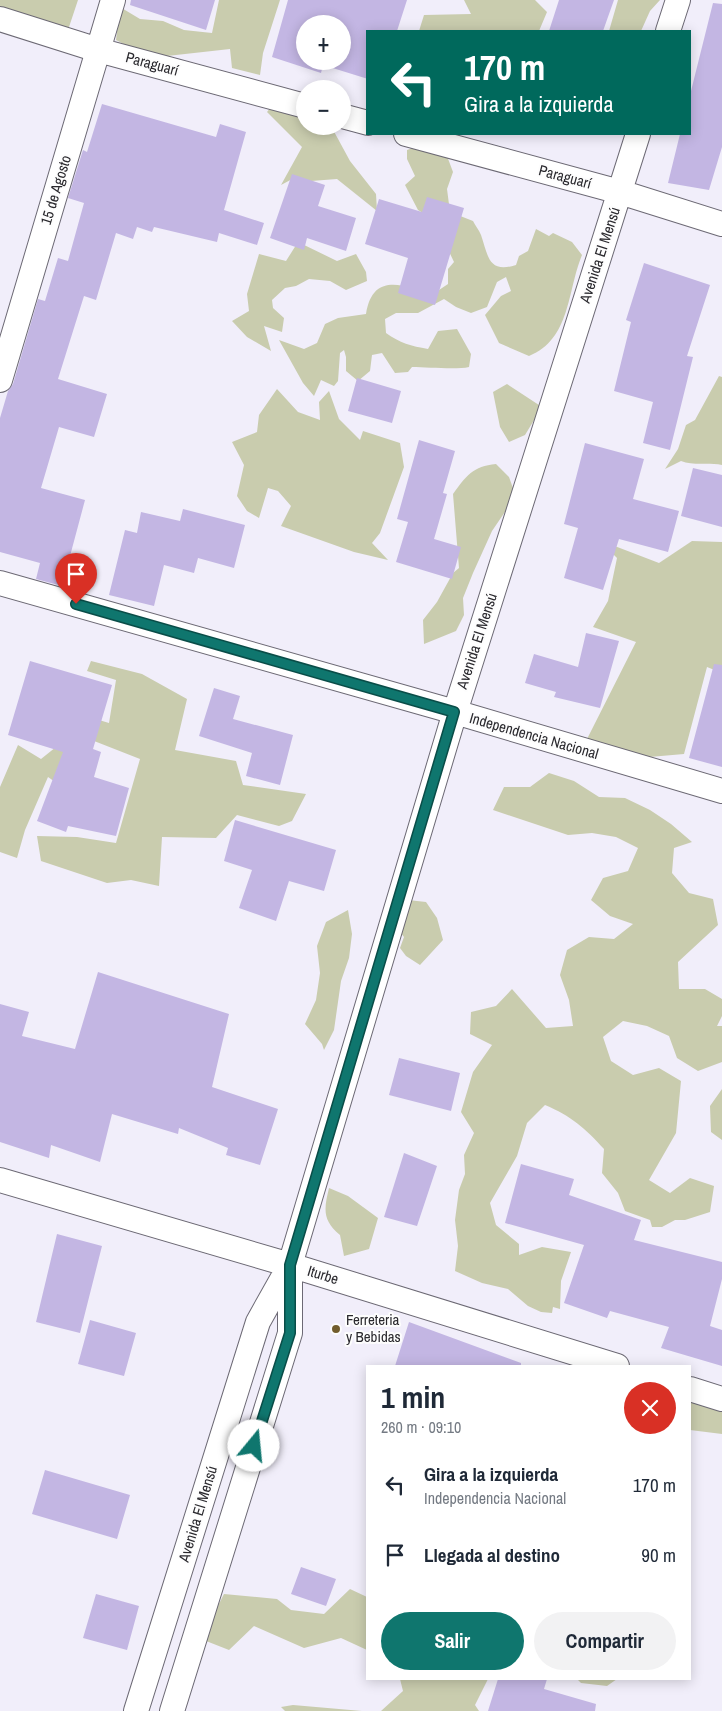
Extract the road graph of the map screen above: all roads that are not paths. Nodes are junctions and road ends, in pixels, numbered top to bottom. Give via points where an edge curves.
1 (113, 0) edge
2 (678, 0) edge
3 (0, 19) edge
4 (668, 30) edge
5 (98, 50) junction
6 (296, 104) edge
7 (351, 118) edge
8 (366, 122) edge
9 (410, 135) edge
10 (638, 135) edge
11 (620, 192) junction
12 (722, 224) edge
13 (0, 380) edge
14 (0, 583) edge
15 (454, 712) junction
16 (722, 791) edge
17 (0, 1180) edge
18 (290, 1265) junction
19 (614, 1365) edge
20 (691, 1389) edge
21 (722, 1399) edge
22 (136, 1711) edge
23 (172, 1711) edge

1 - 5 street, 15 de Agosto
2 - 4 street
3 - 5 street, Paraguarí
5 - 6 street, Paraguarí
5 - 13 street, 15 de Agosto
7 - 8 street
9 - 11 street, Paraguarí
10 - 11 street, Avenida El Mensú
11 - 12 street, Paraguarí
11 - 15 street, Avenida El Mensú
14 - 15 street, Independencia Nacional
15 - 16 street, Independencia Nacional
15 - 18 street, Avenida El Mensú
17 - 18 street, Iturbe
18 - 19 street, Iturbe
18 - 22 street, Avenida El Mensú via 258,1322
18 - 23 street, Avenida El Mensú via 290,1333
20 - 21 street

